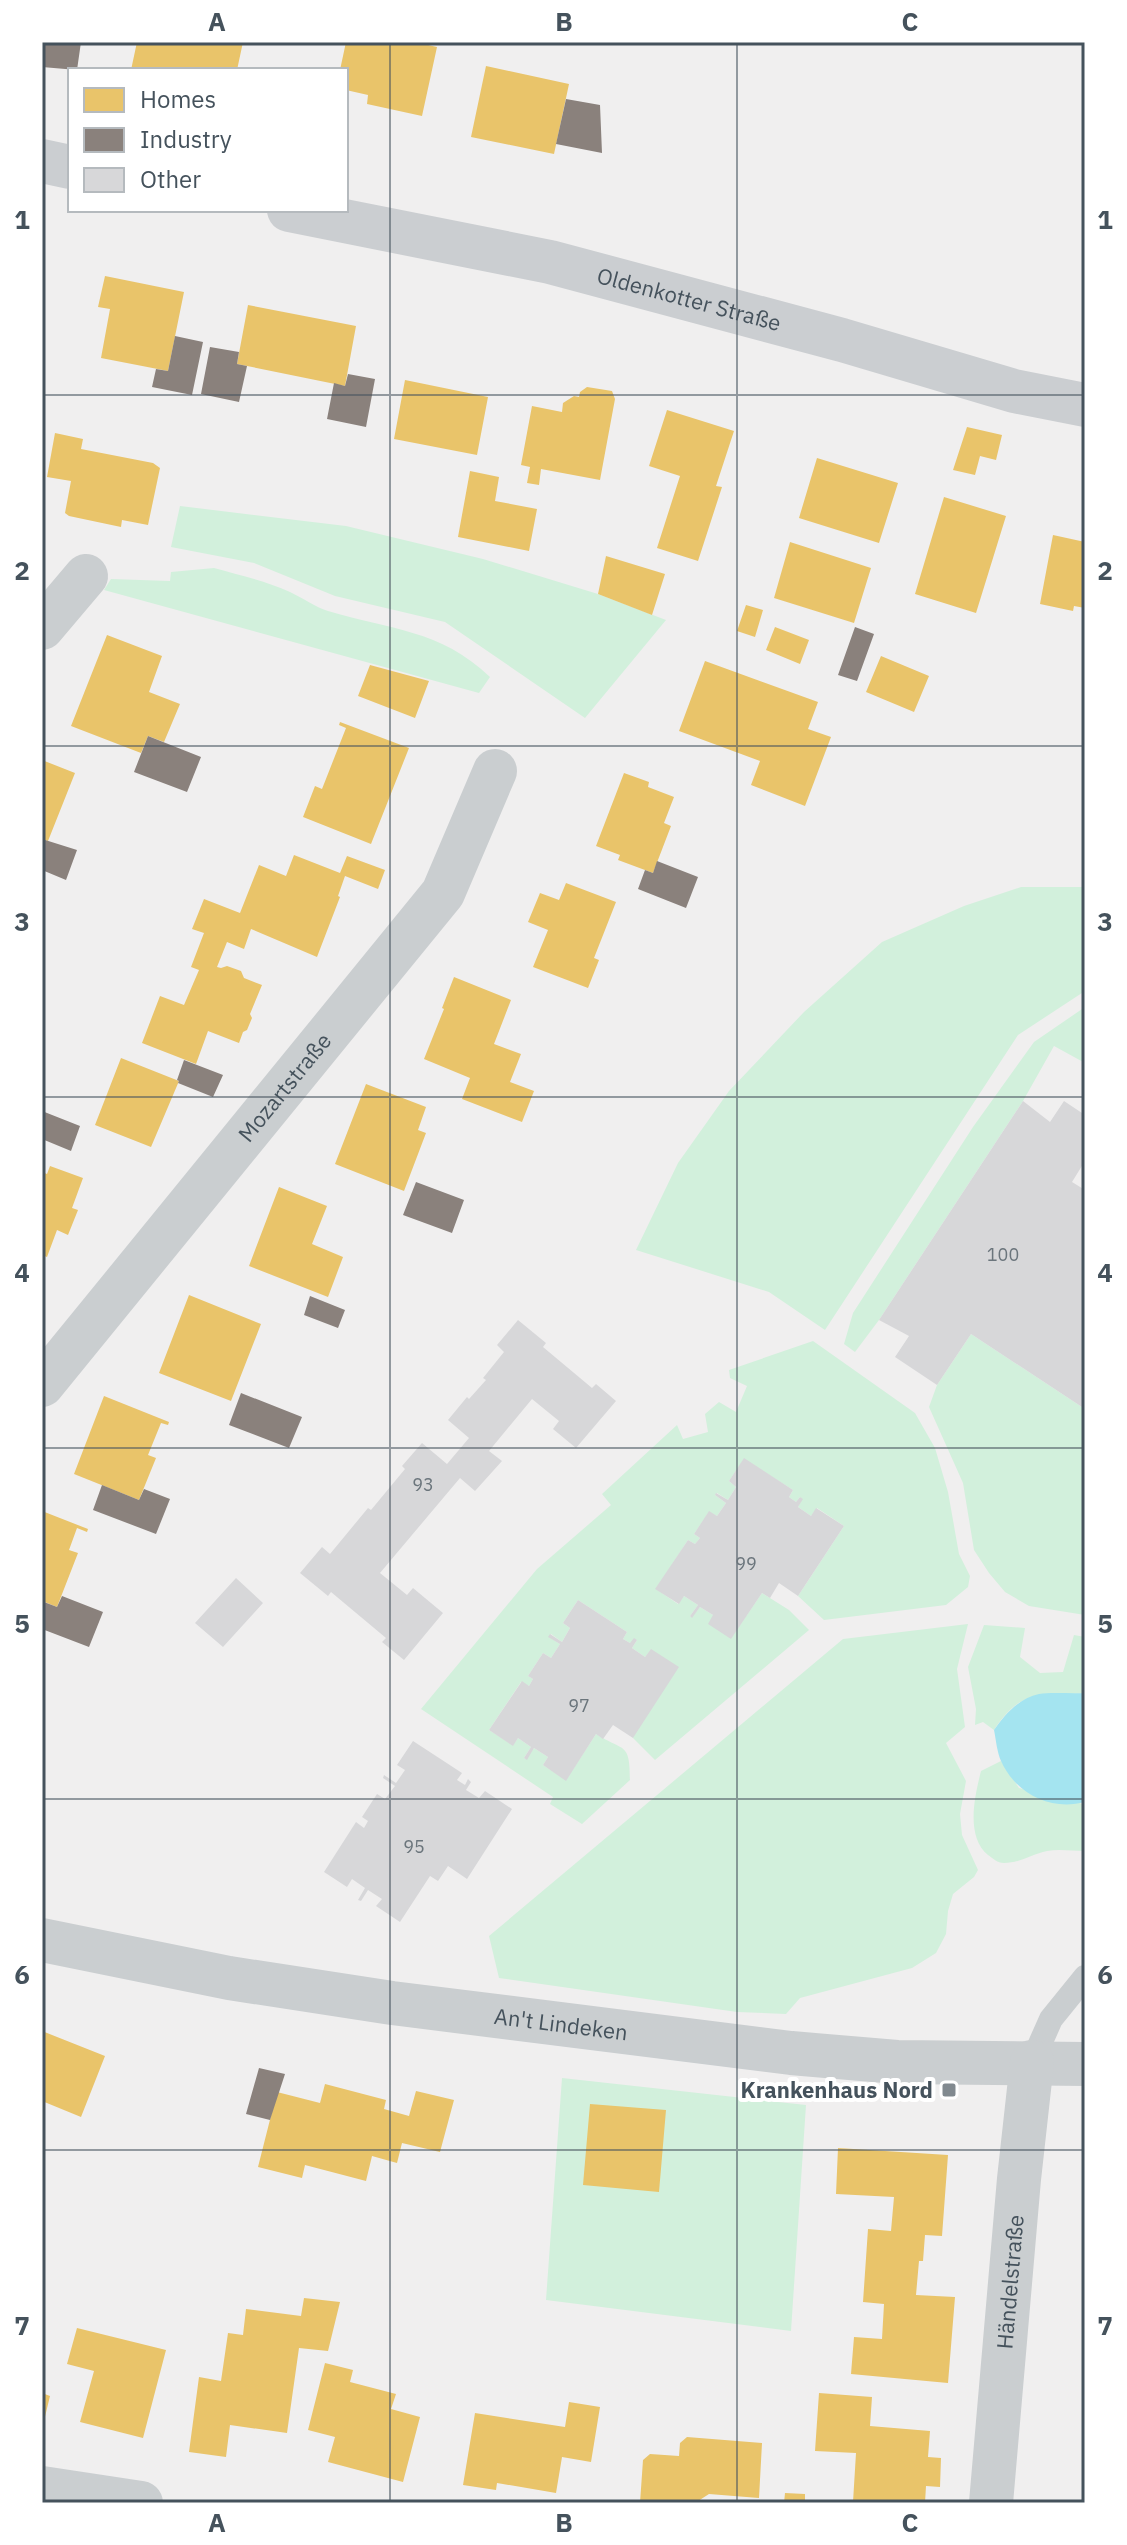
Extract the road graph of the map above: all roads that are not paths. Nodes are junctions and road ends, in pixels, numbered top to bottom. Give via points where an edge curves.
1 (42, 161) edge
2 (68, 167) edge
3 (299, 212) edge
4 (1085, 405) edge
5 (42, 573) edge
6 (42, 628) edge
7 (495, 771) dead end
8 (42, 1385) edge
9 (42, 1940) edge
10 (1085, 1977) edge
11 (1032, 2062) junction
12 (1085, 2064) edge
13 (42, 2488) edge
14 (141, 2503) edge
15 (991, 2503) edge

1 - 2 street
3 - 4 street, Oldenkotter Straße via 550,262 1014,391
5 - 6 street via 86,576
7 - 8 street, Mozartstraße via 443,893
9 - 11 street, An't Lindeken via 259,1983 760,2049 897,2062
10 - 11 lane via 1051,2019
11 - 12 street, An't Lindeken
11 - 15 street, Händelstraße
13 - 14 street

